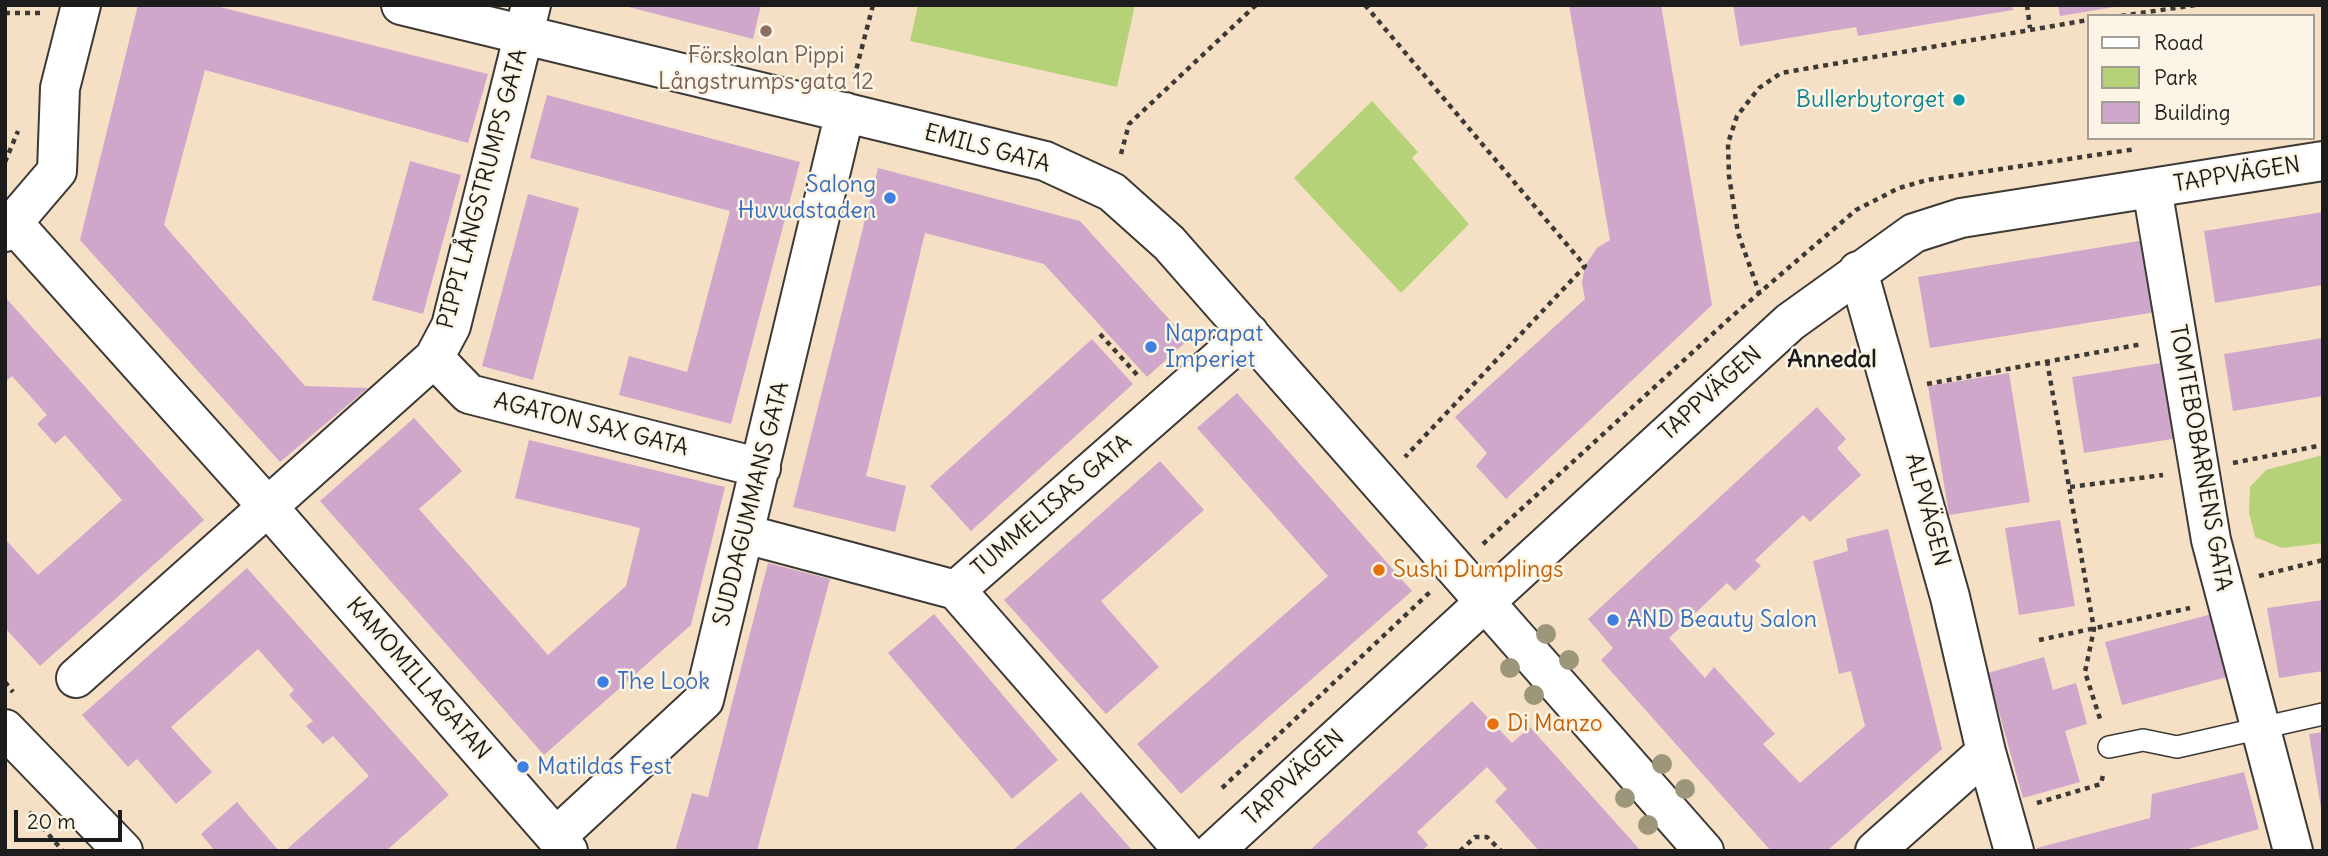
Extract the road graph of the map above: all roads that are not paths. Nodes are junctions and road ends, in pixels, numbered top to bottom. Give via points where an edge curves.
1 (81, 5) edge
2 (401, 5) edge
3 (528, 19) edge
4 (845, 112) junction
5 (2323, 161) edge
6 (2151, 188) junction
7 (9, 228) edge
8 (1858, 271) junction
9 (1249, 333) junction
10 (434, 358) junction
11 (761, 468) junction
12 (268, 507) junction
13 (745, 534) junction
14 (956, 590) junction
15 (1483, 603) junction
16 (76, 678) dead end
17 (2323, 714) edge
18 (2259, 726) junction
19 (5, 729) edge
20 (2109, 747) road end
21 (1986, 752) junction
22 (562, 844) edge
23 (2323, 846) edge
24 (123, 851) edge
25 (1184, 851) edge
26 (1214, 851) edge
27 (1704, 851) edge
28 (1875, 851) edge
29 (2014, 851) edge
30 (2295, 851) edge

1 - 7 street via 60,88 57,171
2 - 3 street, EMILS GATA
3 - 4 street, EMILS GATA
3 - 10 street, PIPPI LÅNGSTRUMPS GATA via 452,326
4 - 9 street, EMILS GATA via 1045,162 1112,192 1169,243
4 - 11 street, SUDDAGUMMANS GATA
5 - 6 street, TAPPVÄGEN
6 - 8 street, TAPPVÄGEN via 1961,218 1914,233
6 - 18 street, TOMTEBOBARNENS GATA via 2200,482 2223,593
7 - 12 street, KAMOMILLAGATAN
8 - 15 street, TAPPVÄGEN via 1787,325
8 - 21 street, ALPVÄGEN via 1950,597
9 - 14 street, TUMMELISAS GATA
9 - 15 street, EMILS GATA
10 - 11 street, AGATON SAX GATA via 469,394
10 - 12 street, PIPPI LÅNGSTRUMPS GATA
11 - 13 street, SUDDAGUMMANS GATA
12 - 16 street
12 - 22 street, KAMOMILLAGATAN
13 - 14 street, TUMMELISAS GATA
13 - 22 street, SUDDAGUMMANS GATA via 704,700
14 - 25 street
15 - 26 street, TAPPVÄGEN
15 - 27 street
17 - 18 lane
18 - 20 lane via 2178,747 2143,740
18 - 30 street, TOMTEBOBARNENS GATA
19 - 24 street
21 - 28 street
21 - 29 street, ALPVÄGEN
23 - 30 street, TOMTEBOBARNENS GATA

